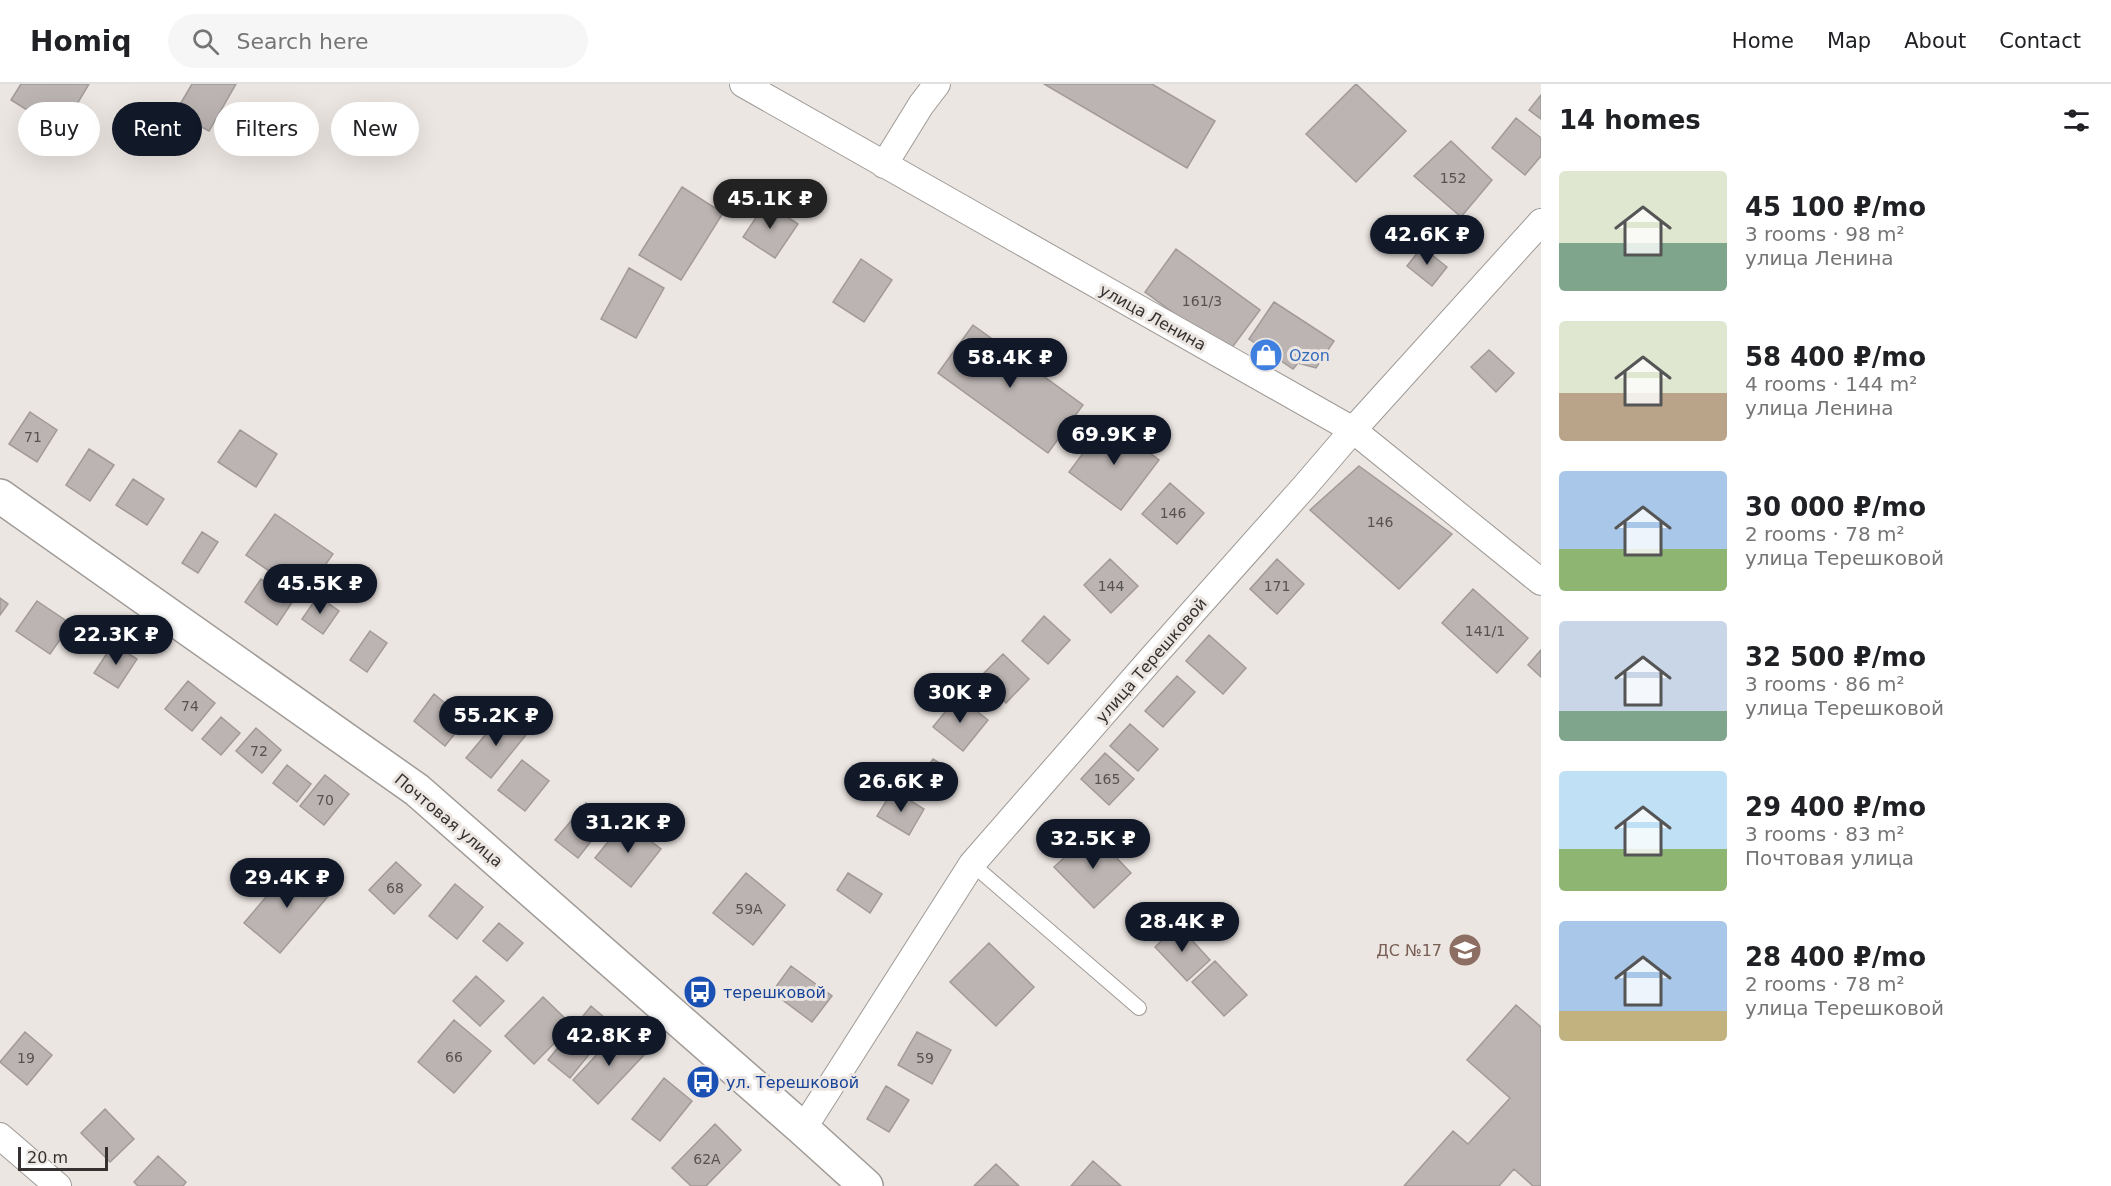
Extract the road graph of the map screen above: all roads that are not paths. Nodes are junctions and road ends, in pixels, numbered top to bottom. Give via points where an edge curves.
1 (743, 84) edge
2 (937, 84) edge
3 (884, 165) junction
4 (1541, 222) edge
5 (1353, 430) junction
6 (0, 496) edge
7 (1541, 582) edge
8 (972, 864) junction
9 (1140, 1008) dead end
10 (804, 1129) junction
11 (0, 1136) edge
12 (58, 1186) edge
13 (866, 1186) edge

1 - 3 street, улица Ленина
2 - 3 street
3 - 5 street, улица Ленина
4 - 5 street, улица Терешковой
5 - 7 street, улица Ленина
5 - 8 street, улица Терешковой
6 - 10 main road, Почтовая улица via 417,790
8 - 9 lane
8 - 10 street, улица Терешковой
10 - 13 main road, Почтовая улица
11 - 12 street

